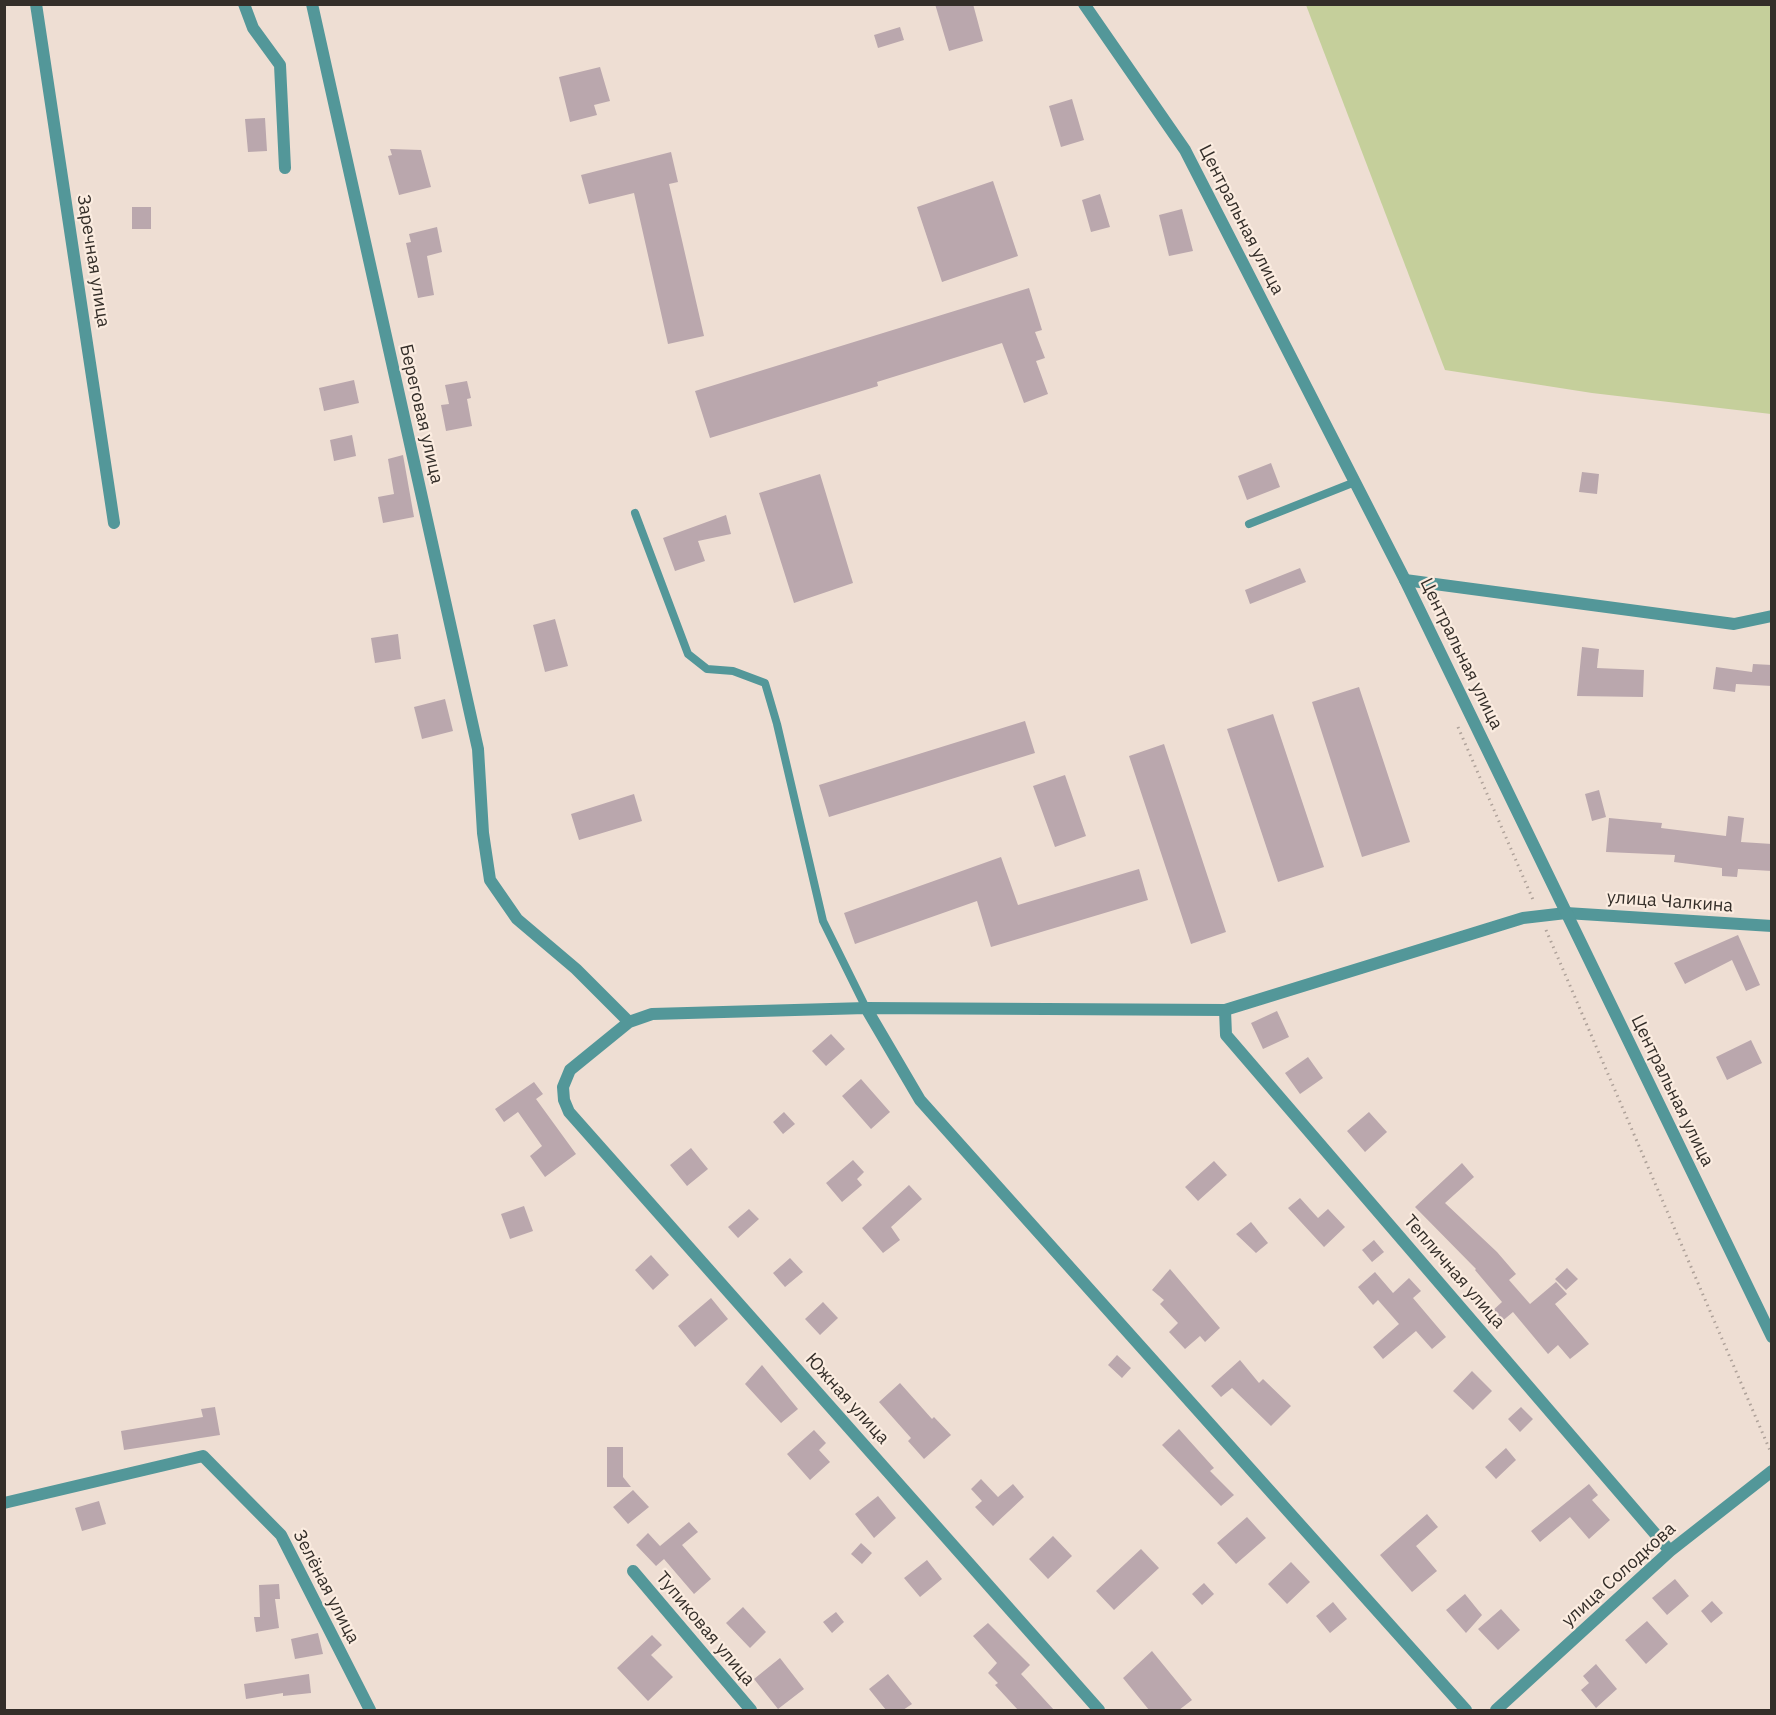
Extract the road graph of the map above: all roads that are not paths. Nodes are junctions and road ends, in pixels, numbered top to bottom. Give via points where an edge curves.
1 (36, 4) edge
2 (244, 4) edge
3 (312, 4) edge
4 (1084, 4) edge
5 (285, 168) dead end
6 (1355, 482) junction
7 (635, 513) dead end
8 (114, 523) dead end
9 (1249, 524) dead end
10 (1405, 580) junction
11 (1772, 616) edge
12 (1566, 913) junction
13 (1772, 926) edge
14 (866, 1008) junction
15 (1225, 1010) junction
16 (629, 1022) junction
17 (1772, 1337) edge
18 (1772, 1471) edge
19 (4, 1503) edge
20 (1670, 1551) junction
21 (633, 1571) dead end
22 (370, 1710) edge
23 (751, 1710) edge
24 (1099, 1710) edge
25 (1466, 1710) edge
26 (1496, 1710) edge

1 - 8 street, Заречная улица
2 - 5 street via 253,27 279,65
3 - 16 street, Береговая улица via 478,749 490,880 517,919 576,969
4 - 6 street, Центральная улица via 1185,150
6 - 9 lane
6 - 10 street, Центральная улица
7 - 14 lane via 688,654 707,669 733,671 765,683 823,921
10 - 11 street via 1734,624
10 - 12 street, Центральная улица
12 - 13 street, улица Чалкина
12 - 15 street, улица Чалкина via 1523,918
12 - 17 street, Центральная улица
14 - 15 street, улица Чалкина
14 - 16 street, улица Чалкина via 652,1014
14 - 25 street via 920,1100
15 - 20 street, Тепличная улица via 1227,1035
16 - 24 street, Южная улица via 570,1070 563,1087 569,1112
18 - 20 street, улица Солодкова
19 - 22 street, Зелёная улица via 203,1456 281,1535
20 - 26 street, улица Солодкова
21 - 23 street, Тупиковая улица

